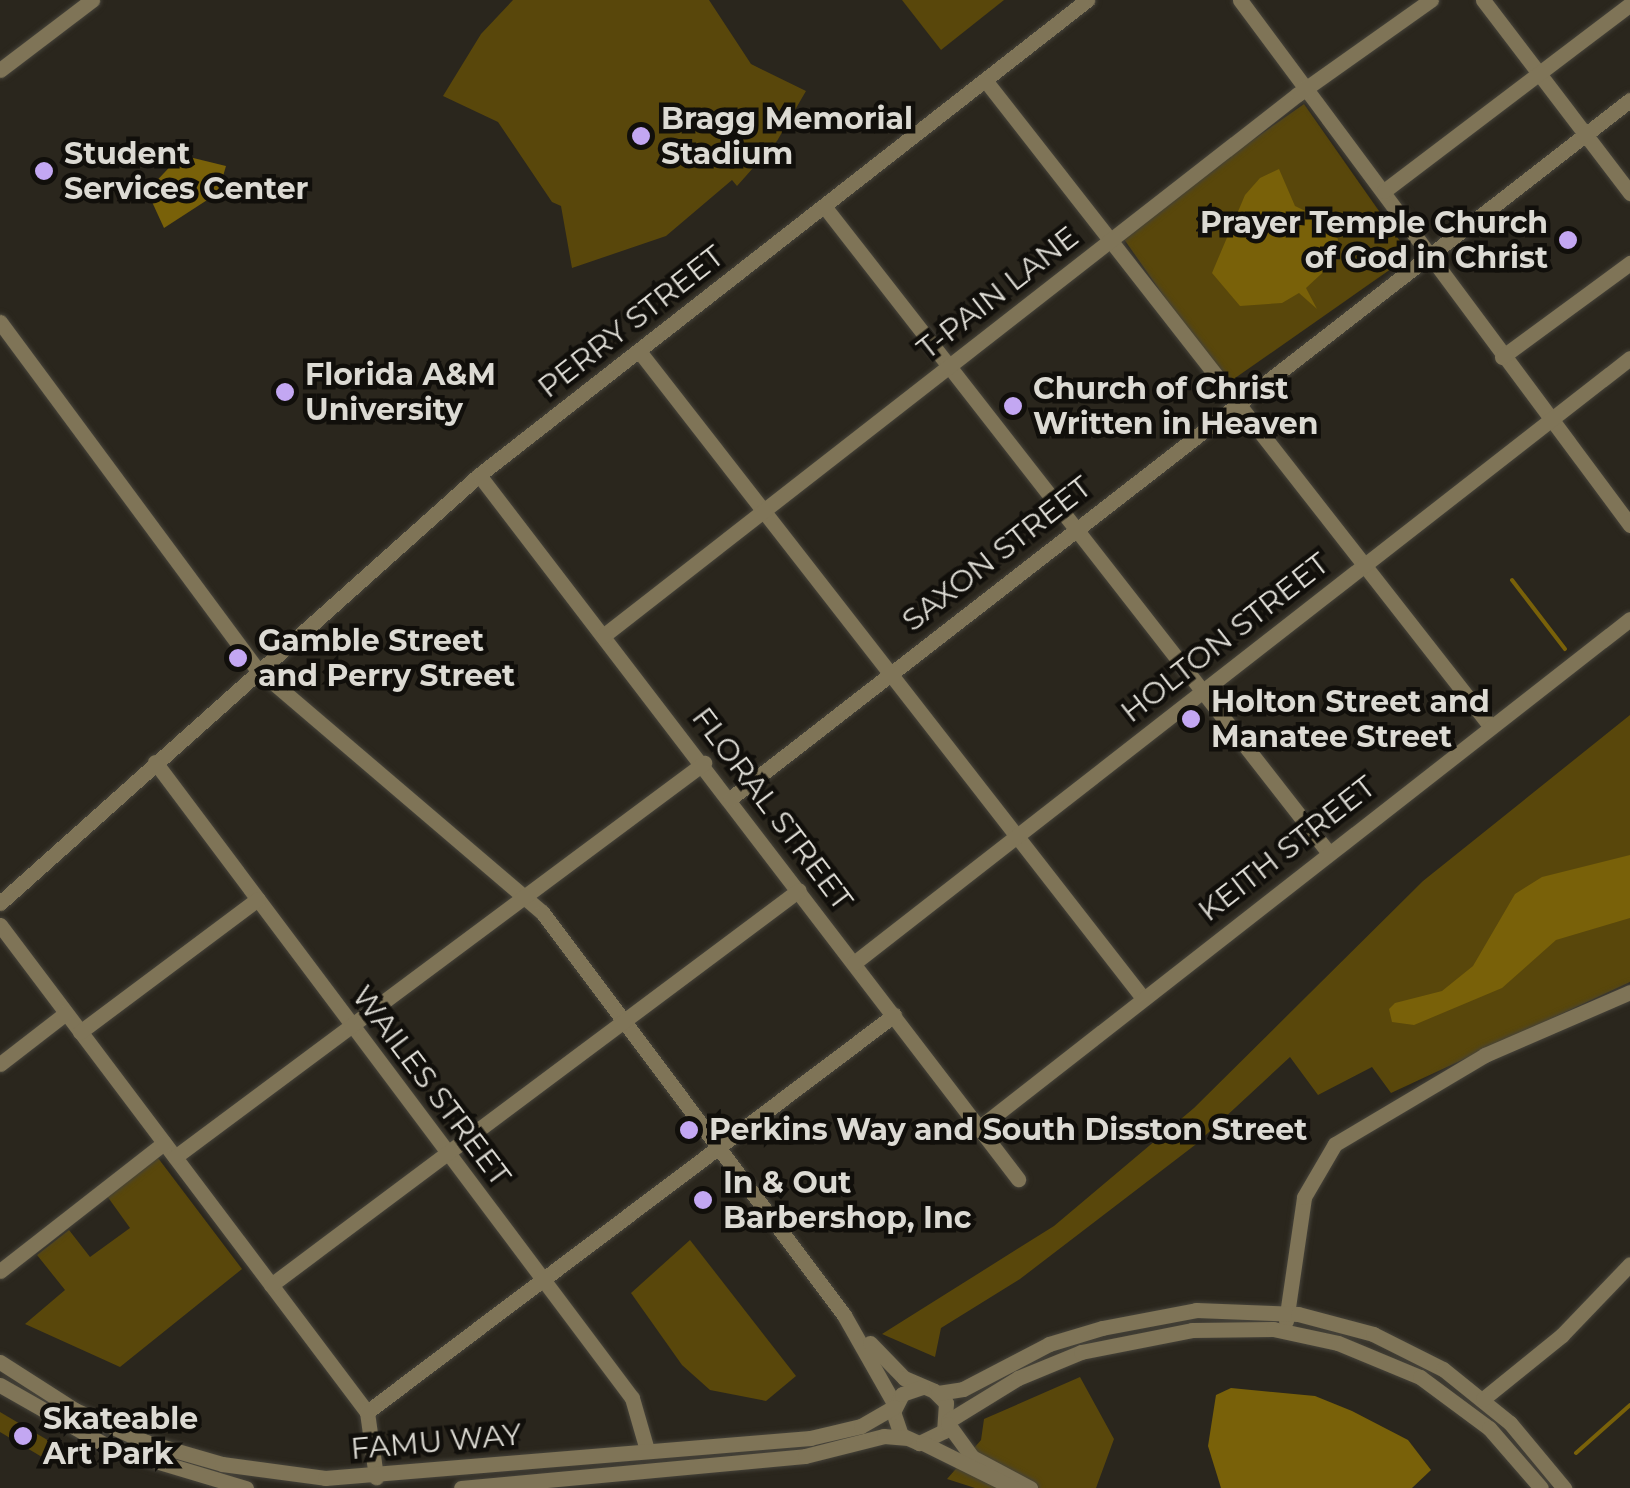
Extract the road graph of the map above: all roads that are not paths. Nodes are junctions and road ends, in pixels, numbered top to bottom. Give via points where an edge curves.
1 (92, 0) edge
2 (1087, 0) edge
3 (1240, 0) edge
4 (1431, 0) edge
5 (1483, 0) edge
6 (1630, 4) edge
7 (0, 70) edge
8 (1538, 73) junction
9 (985, 80) junction
10 (1308, 90) junction
11 (1630, 100) edge
12 (1585, 134) junction
13 (1384, 191) junction
14 (1630, 192) edge
15 (824, 206) junction
16 (1111, 240) junction
17 (1427, 256) junction
18 (1630, 263) edge
19 (0, 322) edge
20 (639, 350) junction
21 (1502, 357) junction
22 (1630, 358) edge
23 (949, 366) junction
24 (1237, 402) junction
25 (1550, 420) junction
26 (479, 475) junction
27 (764, 510) junction
28 (1630, 523) edge
29 (1074, 528) junction
30 (1364, 564) junction
31 (1630, 619) edge
32 (603, 636) junction
33 (256, 668) junction
34 (890, 673) junction
35 (1202, 691) junction
36 (1490, 726) junction
37 (155, 762) junction
38 (704, 763) junction
39 (731, 798) junction
40 (1016, 836) junction
41 (1328, 852) junction
42 (799, 890) junction
43 (527, 896) junction
44 (258, 899) junction
45 (0, 903) edge
46 (0, 925) edge
47 (854, 963) junction
48 (1630, 992) edge
49 (1142, 997) junction
50 (66, 1013) junction
51 (894, 1015) junction
52 (624, 1020) junction
53 (352, 1028) junction
54 (80, 1032) junction
55 (0, 1064) edge
56 (980, 1127) junction
57 (164, 1143) junction
58 (720, 1146) junction
59 (448, 1152) junction
60 (175, 1157) junction
61 (1018, 1179) dead end
62 (1630, 1264) edge
63 (0, 1272) edge
64 (543, 1281) junction
65 (271, 1286) junction
66 (1287, 1312) junction
67 (844, 1315) junction
68 (1285, 1331) junction
69 (0, 1362) edge
70 (0, 1385) edge
71 (930, 1390) junction
72 (1483, 1399) junction
73 (894, 1406) junction
74 (367, 1412) junction
75 (948, 1422) junction
76 (905, 1438) junction
77 (923, 1443) junction
78 (647, 1450) junction
79 (376, 1477) junction
80 (550, 1483) edge
81 (246, 1488) edge
82 (461, 1488) edge
83 (1014, 1488) edge
84 (1030, 1488) edge
85 (1541, 1488) edge
86 (1564, 1488) edge

1 - 7 street
2 - 9 street, PERRY STREET
3 - 10 street
4 - 10 street, T-PAIN LANE
5 - 8 street
6 - 8 street
8 - 12 street
8 - 13 street
9 - 15 street, PERRY STREET
9 - 16 street
10 - 13 street
10 - 16 street, T-PAIN LANE
11 - 12 street, SAXON STREET
12 - 14 street
12 - 17 street, SAXON STREET
13 - 17 street
15 - 20 street, PERRY STREET
15 - 23 street
16 - 23 street, T-PAIN LANE
16 - 24 street
17 - 21 street
17 - 24 street, SAXON STREET
18 - 21 street
19 - 33 street
20 - 26 street, PERRY STREET
20 - 27 street
21 - 25 street
22 - 25 street, HOLTON STREET
23 - 27 street, T-PAIN LANE
23 - 29 street
24 - 29 street, SAXON STREET
24 - 30 street
25 - 28 street
25 - 30 street, HOLTON STREET
26 - 32 street, FLORAL STREET
26 - 33 street, PERRY STREET
27 - 32 street, T-PAIN LANE
27 - 34 street
29 - 34 street, SAXON STREET
29 - 35 street
30 - 35 street, HOLTON STREET
30 - 36 street
31 - 36 street, KEITH STREET
32 - 38 street, FLORAL STREET
33 - 37 street, PERRY STREET
33 - 43 street
34 - 39 street, SAXON STREET
34 - 40 street
35 - 40 street, HOLTON STREET
35 - 41 street
36 - 41 street, KEITH STREET
37 - 44 street, WAILES STREET
37 - 45 street, PERRY STREET
38 - 39 street, FLORAL STREET
38 - 43 street
39 - 42 street, FLORAL STREET
40 - 47 street, HOLTON STREET
40 - 49 street
41 - 49 street, KEITH STREET
42 - 47 street, FLORAL STREET
42 - 52 street
43 - 52 street
43 - 53 street
44 - 53 street, WAILES STREET
44 - 54 street
46 - 50 street
47 - 51 street, FLORAL STREET
48 - 66 street via 1496,1050 1335,1144 1310,1181
49 - 56 street, KEITH STREET
50 - 54 street
50 - 55 street
51 - 56 street, FLORAL STREET
51 - 58 street
52 - 58 street
52 - 59 street
53 - 59 street, WAILES STREET
53 - 60 street
54 - 57 street
56 - 61 street, FLORAL STREET
57 - 60 street
57 - 63 street
58 - 64 street
58 - 67 street
59 - 64 street, WAILES STREET
59 - 65 street
60 - 65 street
62 - 72 street via 1562,1336
64 - 74 street
64 - 78 street, WAILES STREET via 636,1404
65 - 74 street
66 - 68 street
66 - 71 street, FAMU WAY via 1196,1310 1089,1331 1039,1348 963,1390
66 - 72 street, FAMU WAY via 1397,1344
67 - 71 street via 901,1375
67 - 73 street
68 - 75 street via 1207,1329 1091,1350 1026,1374
68 - 85 street via 1360,1350 1430,1383 1489,1428
69 - 79 street, FAMU WAY via 75,1410 165,1448 257,1471
70 - 81 street via 110,1447
71 - 73 street, FAMU WAY via 906,1391
71 - 75 street
72 - 86 street, FAMU WAY
73 - 76 street via 895,1427
73 - 78 street, FAMU WAY via 828,1435
74 - 79 street
75 - 77 street
75 - 84 street via 972,1456
76 - 77 street, FAMU WAY
76 - 80 street, FAMU WAY via 876,1437 806,1456
77 - 83 street, FAMU WAY
78 - 79 street, FAMU WAY
80 - 82 street, FAMU WAY

